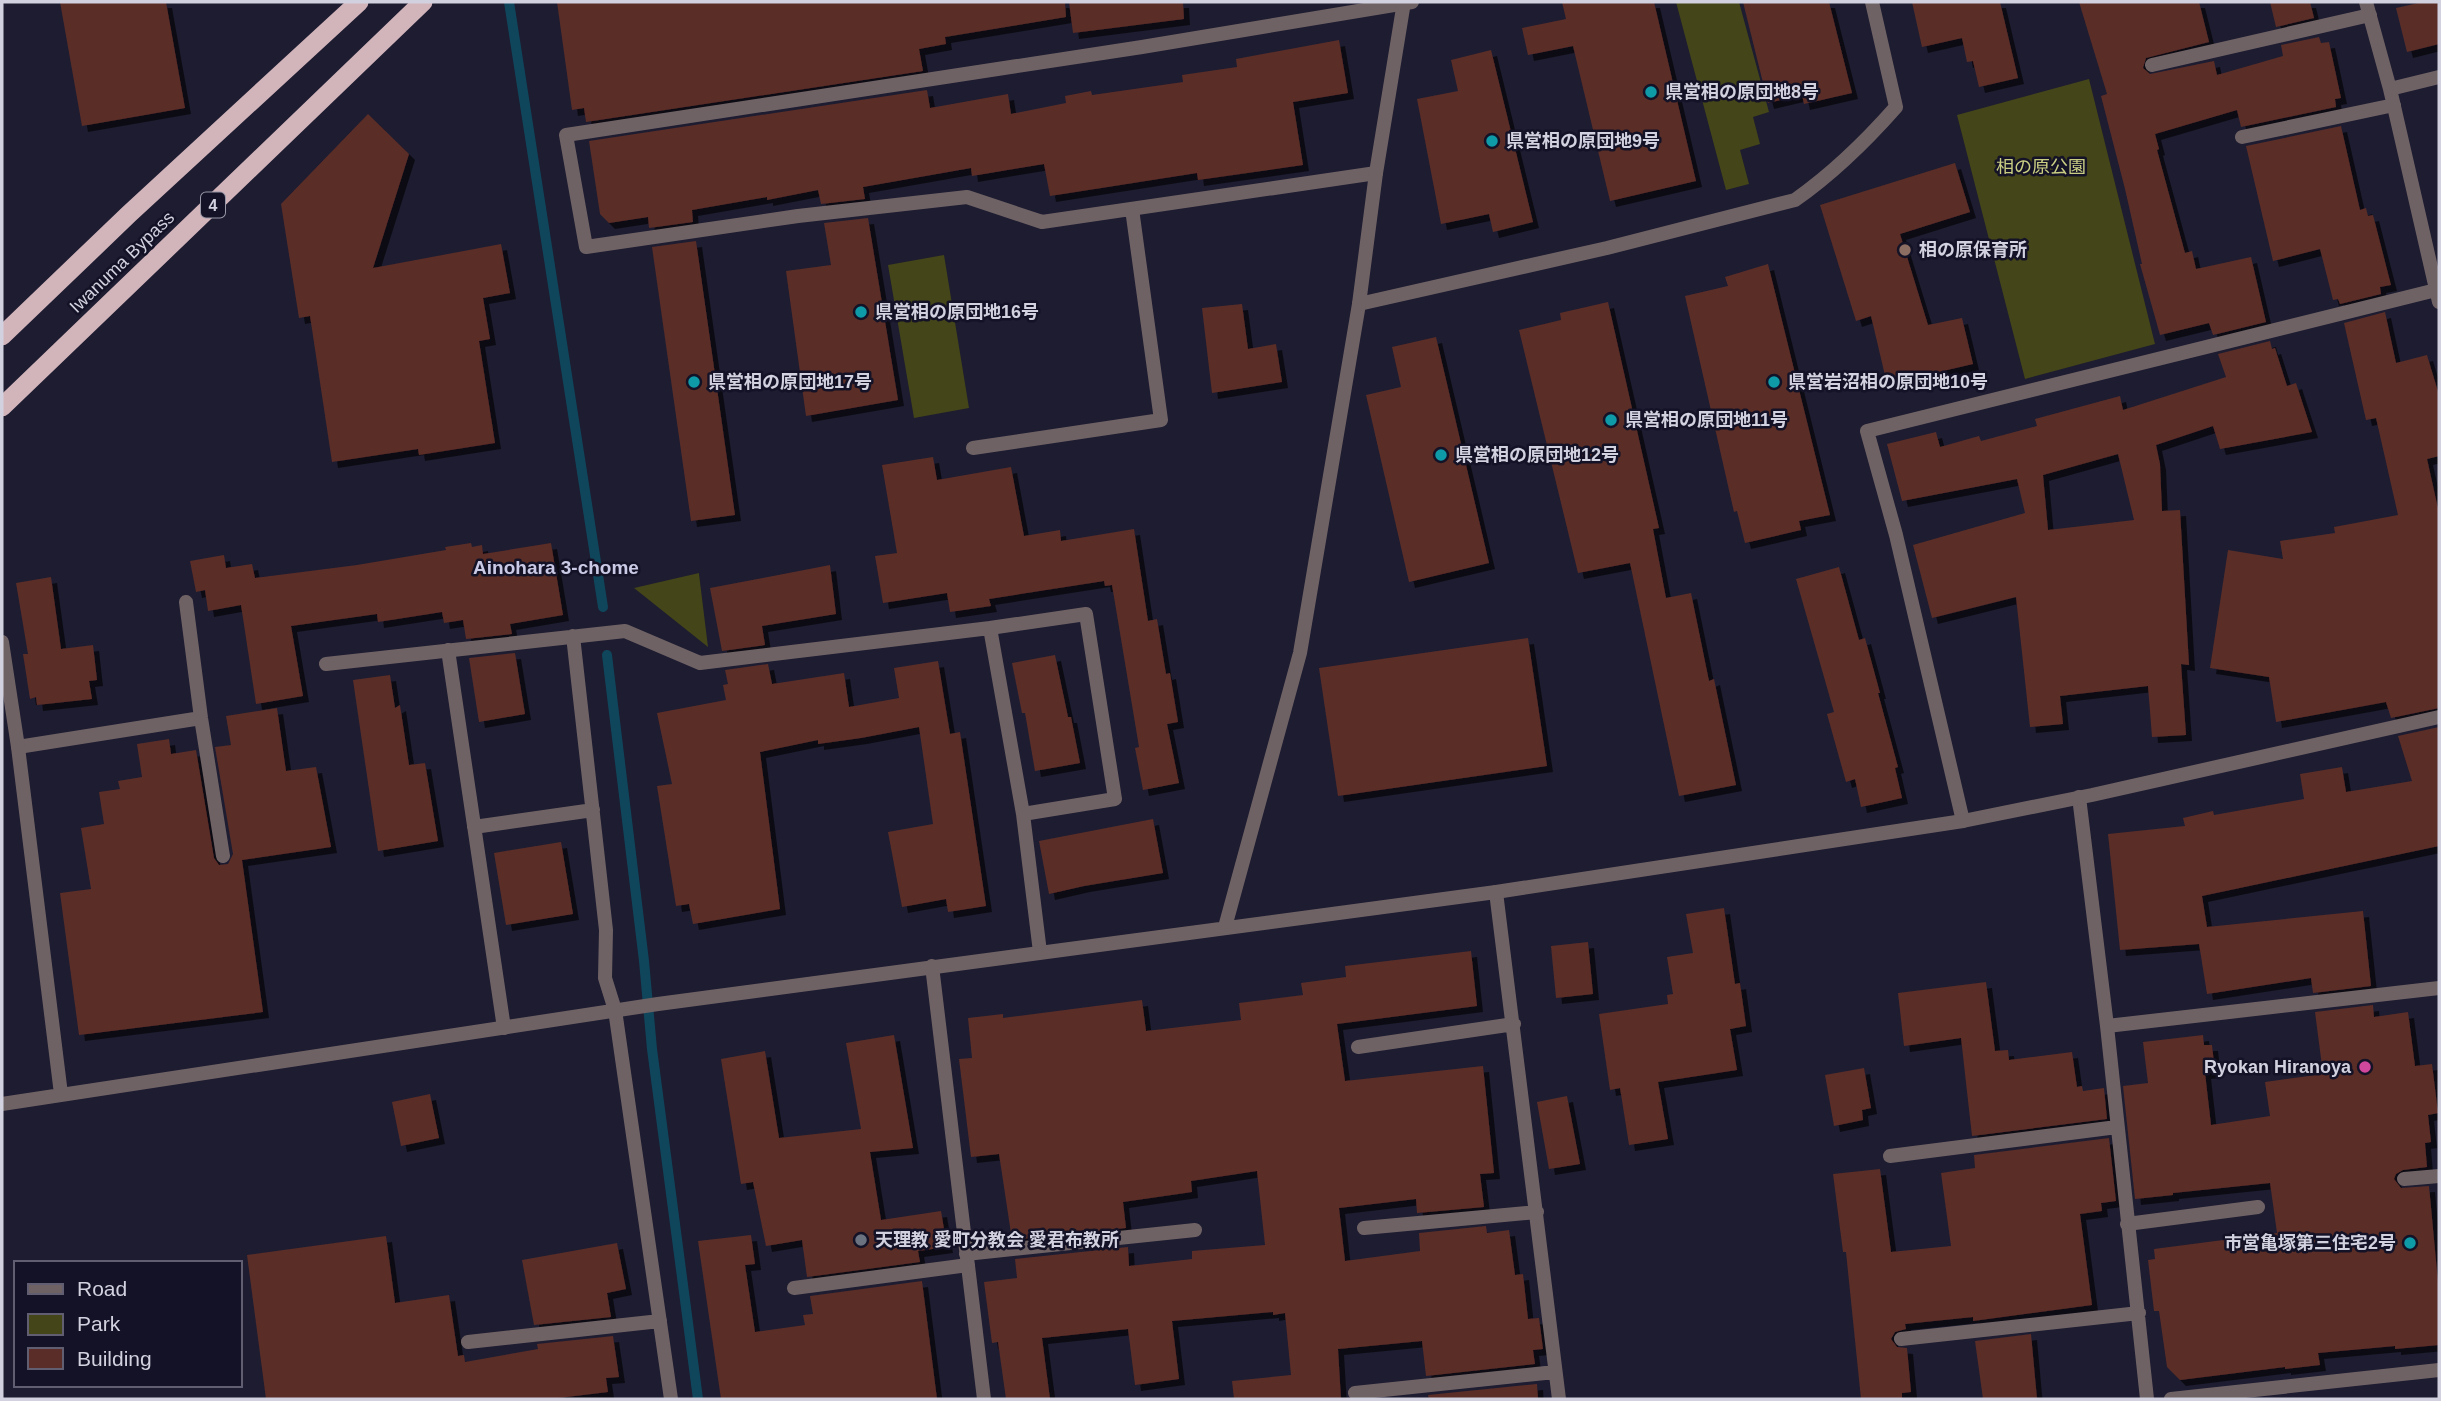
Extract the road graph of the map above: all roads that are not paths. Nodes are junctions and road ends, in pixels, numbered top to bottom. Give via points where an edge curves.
1 (359, 2) edge
2 (423, 2) edge
3 (1406, 2) edge
4 (1872, 2) edge
5 (2368, 8) edge
6 (2152, 65) dead end
7 (2439, 77) edge
8 (2390, 89) junction
9 (2394, 105) junction
10 (2242, 137) dead end
11 (1376, 173) junction
12 (1132, 209) junction
13 (2438, 296) edge
14 (1359, 304) junction
15 (2, 336) edge
16 (2, 407) edge
17 (973, 448) dead end
18 (186, 602) dead end
19 (990, 628) junction
20 (573, 636) junction
21 (2, 642) edge
22 (448, 650) junction
23 (326, 664) dead end
24 (2439, 717) edge
25 (201, 718) junction
26 (18, 747) junction
27 (2079, 797) junction
28 (593, 810) junction
29 (1023, 814) junction
30 (1963, 821) junction
31 (474, 827) junction
32 (223, 856) dead end
33 (1496, 892) junction
34 (1225, 927) junction
35 (1040, 952) junction
36 (932, 966) junction
37 (2439, 988) edge
38 (615, 1010) junction
39 (1514, 1024) junction
40 (2107, 1026) junction
41 (504, 1028) junction
42 (1358, 1047) dead end
43 (61, 1094) junction
44 (2, 1104) edge
45 (2117, 1127) junction
46 (1890, 1156) dead end
47 (2439, 1176) edge
48 (2404, 1180) dead end
49 (2258, 1207) dead end
50 (1536, 1212) junction
51 (2127, 1224) junction
52 (1364, 1228) dead end
53 (1195, 1230) dead end
54 (967, 1260) junction
55 (794, 1288) dead end
56 (2139, 1313) junction
57 (660, 1321) junction
58 (1901, 1339) dead end
59 (468, 1342) dead end
60 (2439, 1370) edge
61 (1555, 1372) junction
62 (1355, 1393) dead end
63 (671, 1399) edge
64 (984, 1399) edge
65 (1559, 1399) edge
66 (2147, 1399) edge
67 (2171, 1399) edge

1 - 15 highway, Iwanuma Bypass
2 - 16 highway, Iwanuma Bypass / 4
3 - 11 street
3 - 12 street via 566,135 586,247 967,197 1042,222
4 - 14 street via 1896,107 1817,185 1795,200
5 - 6 street
5 - 8 street
7 - 8 street
8 - 9 street
9 - 10 street
9 - 13 street
11 - 12 street
11 - 14 street
12 - 17 street via 1161,420
13 - 30 street via 1867,431
14 - 34 street via 1300,653
18 - 25 street
19 - 20 street via 700,663 625,631
19 - 29 street
19 - 29 street via 1086,614 1115,799
20 - 22 street
20 - 28 street
21 - 26 street
22 - 23 street
22 - 31 street
24 - 27 street
25 - 26 street
25 - 32 street
26 - 43 street
27 - 30 street
27 - 40 street
28 - 31 street
28 - 38 street via 606,930 605,978
29 - 35 street
30 - 33 street
31 - 41 street
33 - 34 street
33 - 39 street
34 - 35 street
35 - 36 street
36 - 38 street
36 - 54 street
37 - 40 street
38 - 41 street
38 - 57 street
39 - 42 street
39 - 50 street
40 - 45 street
41 - 43 street
43 - 44 street
45 - 46 street
45 - 51 street
47 - 48 street
49 - 51 street
50 - 52 street
50 - 61 street
51 - 56 street
53 - 54 street
54 - 55 street
54 - 64 street
56 - 58 street
56 - 66 street
57 - 59 street
57 - 63 street
60 - 67 street
61 - 62 street
61 - 65 street

